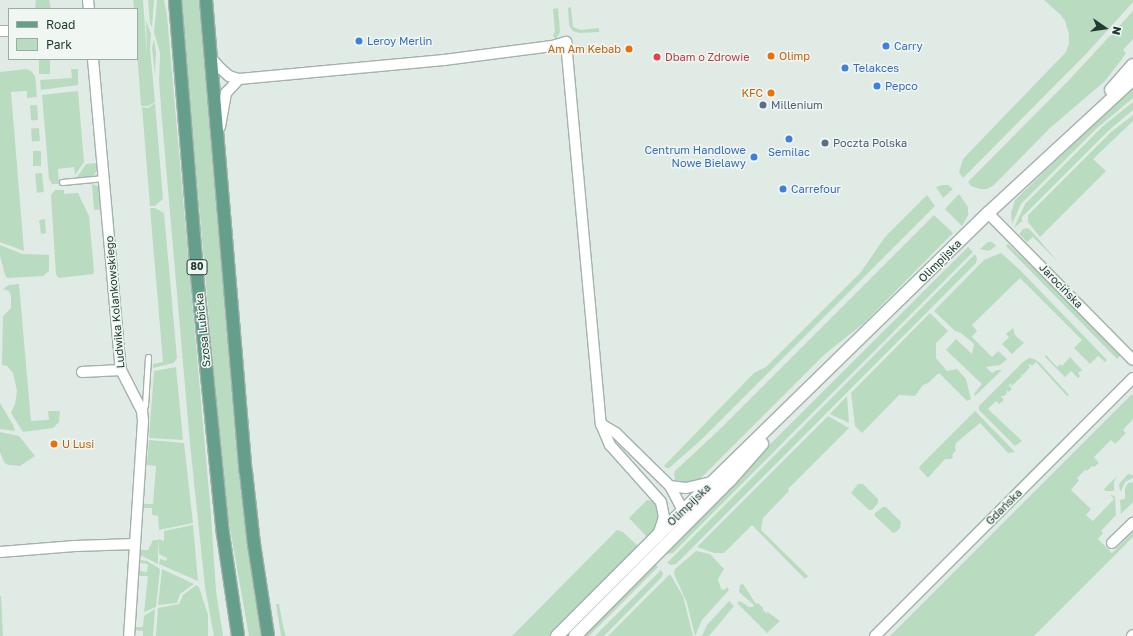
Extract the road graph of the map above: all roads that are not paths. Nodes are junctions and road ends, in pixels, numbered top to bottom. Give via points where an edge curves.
1 (175, 0) edge
2 (206, 0) edge
3 (211, 58) junction
4 (93, 60) edge
5 (1133, 65) edge
6 (239, 79) junction
7 (1133, 79) edge
8 (218, 141) junction
9 (1058, 147) junction
10 (104, 178) junction
11 (62, 182) dead end
12 (988, 213) junction
13 (148, 357) dead end
14 (1133, 360) edge
15 (121, 370) junction
16 (82, 372) dead end
17 (823, 376) junction
18 (1133, 378) edge
19 (142, 411) junction
20 (601, 424) junction
21 (712, 482) junction
22 (670, 486) junction
23 (661, 502) junction
24 (703, 507) junction
25 (683, 510) junction
26 (1133, 522) edge
27 (678, 532) junction
28 (658, 535) junction
29 (1112, 543) dead end
30 (135, 544) junction
31 (0, 552) edge
32 (129, 636) edge
33 (238, 636) edge
34 (268, 636) edge
35 (557, 636) edge
36 (575, 636) edge
37 (875, 636) edge

1 - 33 main road, Szosa Lubicka / 80 via 198,285 223,534
2 - 3 main road
3 - 6 street via 229,76
3 - 8 main road
4 - 10 street, Ludwika Kolankowskiego
5 - 9 main road, Olimpijska
6 - 8 street via 226,93
6 - 20 street via 444,60 566,42
7 - 9 main road, Olimpijska
8 - 34 main road via 246,472
9 - 12 main road, Olimpijska
10 - 11 lane
10 - 15 street, Ludwika Kolankowskiego
12 - 14 street, Jarocińska
12 - 17 main road, Olimpijska
13 - 19 lane
15 - 16 street
15 - 19 street, Ludwika Kolankowskiego
17 - 21 main road, Olimpijska
17 - 24 main road, Olimpijska
18 - 37 street, Gdańska
19 - 30 street, Ludwika Kolankowskiego
20 - 22 street via 616,433
20 - 23 street via 610,445
21 - 22 street via 686,488
21 - 25 main road, Olimpijska
22 - 25 street
23 - 25 street
23 - 28 street via 664,517
24 - 25 street
24 - 27 main road, Olimpijska
25 - 27 street
25 - 28 main road, Olimpijska
26 - 29 street
27 - 36 main road, Olimpijska
28 - 35 main road, Olimpijska
30 - 31 street
30 - 32 street, Ludwika Kolankowskiego

